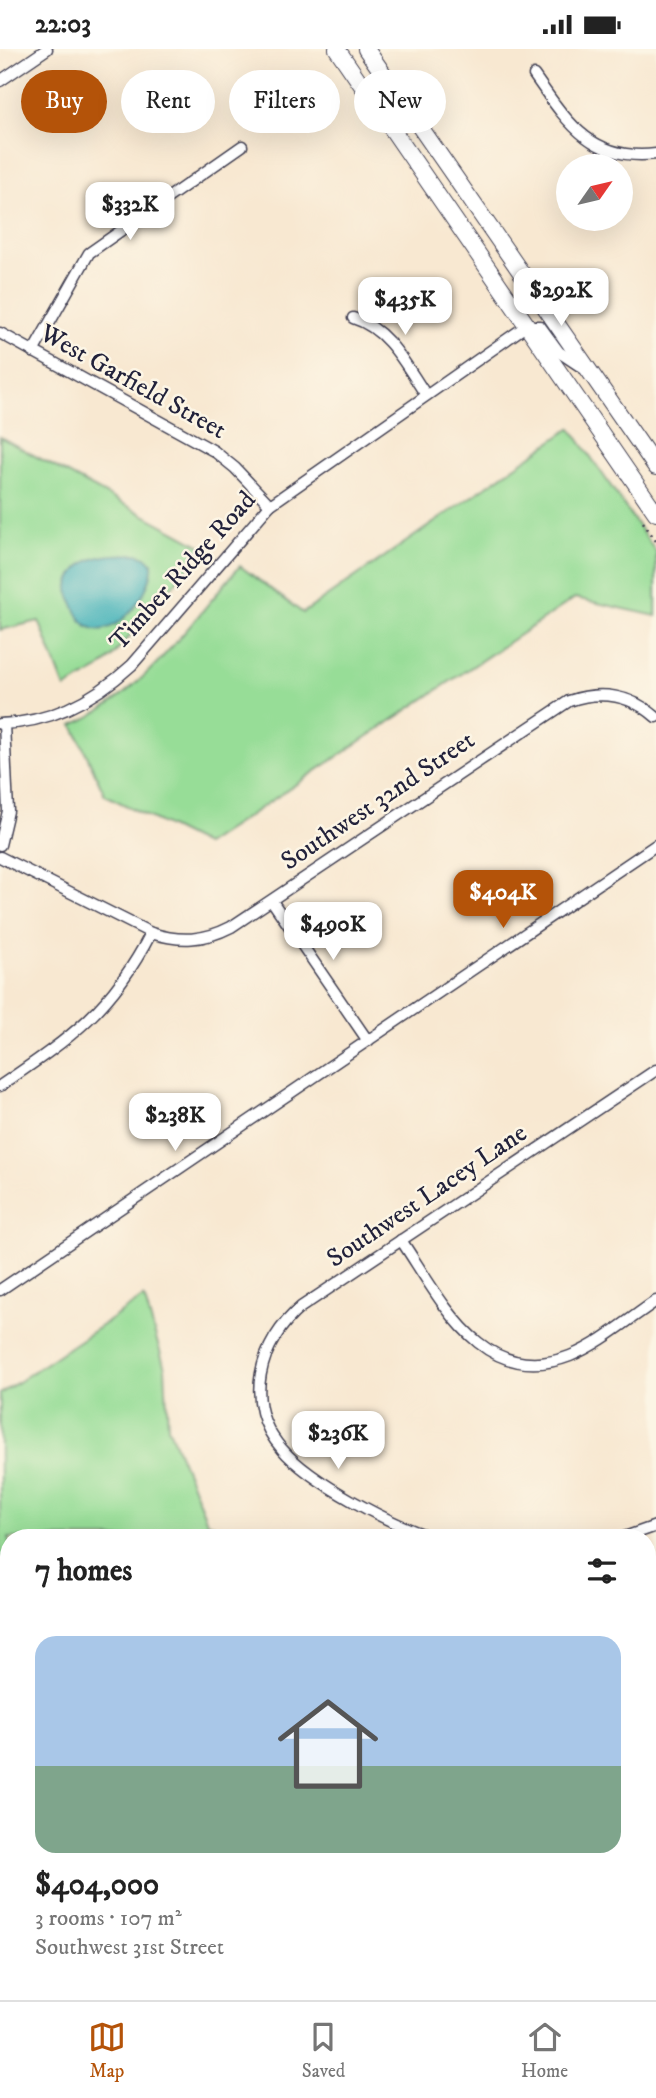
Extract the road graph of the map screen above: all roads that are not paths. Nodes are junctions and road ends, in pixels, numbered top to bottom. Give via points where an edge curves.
1 (47, 49) edge
2 (337, 49) edge
3 (366, 49) edge
4 (534, 75) dead end
5 (0, 81) edge
6 (242, 146) dead end
7 (656, 154) edge
8 (353, 319) dead end
9 (526, 326) junction
10 (0, 333) edge
11 (33, 352) junction
12 (592, 373) junction
13 (426, 395) junction
14 (656, 467) edge
15 (270, 505) junction
16 (656, 513) edge
17 (656, 717) edge
18 (2, 724) edge
19 (0, 845) edge
20 (656, 845) edge
21 (0, 857) edge
22 (272, 901) junction
23 (151, 933) junction
24 (368, 1041) junction
25 (656, 1070) edge
26 (0, 1086) edge
27 (401, 1240) junction
28 (0, 1290) edge
29 (656, 1301) edge
30 (414, 1529) edge

1 - 5 street
2 - 9 main road
3 - 12 main road
4 - 7 street via 562,114 605,151
6 - 11 street via 89,253
8 - 13 street via 384,336
9 - 12 street via 540,326 559,352
9 - 13 street, Timber Ridge Road
9 - 16 main road
10 - 11 street, West Garfield Street
11 - 15 street, West Garfield Street via 214,451
12 - 14 main road
13 - 15 street, Timber Ridge Road
15 - 18 street, Timber Ridge Road via 114,682 56,714
17 - 22 street, Southwest 32nd Street via 637,703 607,695 569,701
18 - 19 street via 8,811
20 - 24 street
21 - 23 street, Southwest 32nd Street
22 - 23 street, Southwest 32nd Street via 215,935 183,940
22 - 24 street
23 - 26 street via 135,965 100,1011
24 - 28 street
25 - 27 street, Southwest Lacey Lane
27 - 29 street via 462,1329 486,1349 516,1361 571,1356
27 - 30 street, Southwest Lacey Lane via 286,1319 266,1351 259,1387 266,1423 296,1462 369,1510

